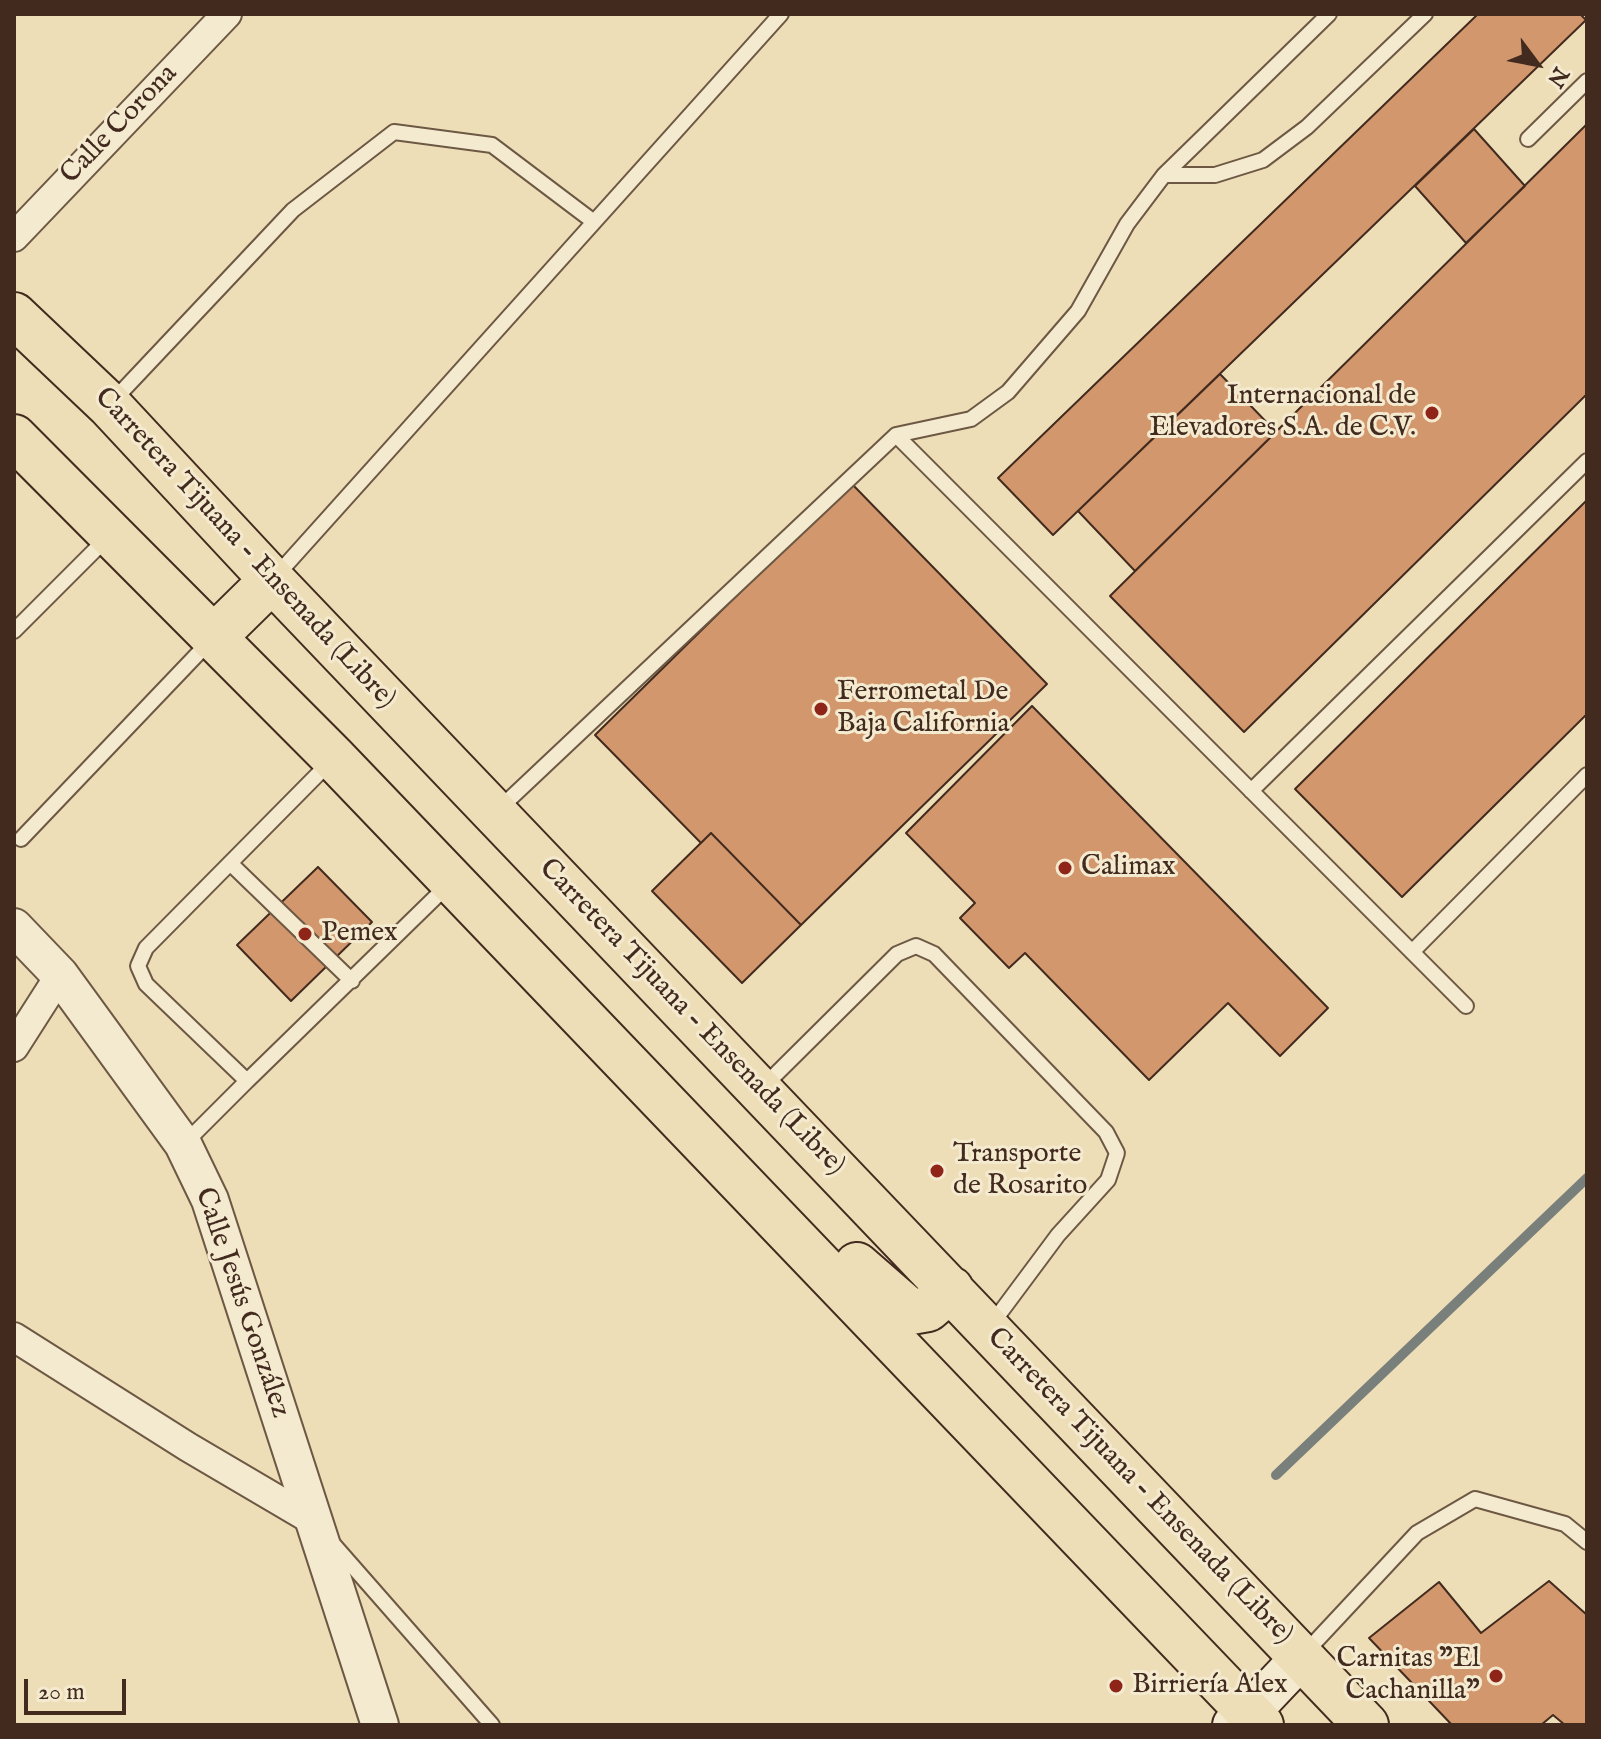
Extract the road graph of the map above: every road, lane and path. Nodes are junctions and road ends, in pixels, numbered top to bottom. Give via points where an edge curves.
1 (227, 14) edge
2 (781, 14) edge
3 (1329, 14) edge
4 (1425, 14) edge
5 (1587, 81) edge
6 (1528, 139) dead end
7 (1164, 175) junction
8 (594, 222) junction
9 (14, 237) edge
10 (14, 315) edge
11 (109, 405) junction
12 (896, 435) junction
13 (22, 450) edge
14 (1587, 461) edge
15 (111, 535) junction
16 (272, 580) junction
17 (14, 631) edge
18 (213, 638) junction
19 (334, 758) junction
20 (1587, 775) edge
21 (1251, 791) junction
22 (495, 813) junction
23 (21, 839) dead end
24 (230, 863) junction
25 (452, 882) junction
26 (14, 927) edge
27 (1412, 952) junction
28 (60, 975) junction
29 (352, 981) junction
30 (1466, 1006) dead end
31 (14, 1047) edge
32 (247, 1081) junction
33 (759, 1091) junction
34 (678, 1115) junction
35 (183, 1144) junction
36 (951, 1289) junction
37 (988, 1328) junction
38 (14, 1337) edge
39 (312, 1520) junction
40 (1587, 1542) edge
41 (1302, 1657) junction
42 (1248, 1721) edge
43 (380, 1725) edge
44 (492, 1725) edge
45 (1366, 1725) edge

1 - 9 street, Calle Corona
2 - 8 lane
3 - 7 lane
4 - 7 lane via 1307,127 1263,160 1215,175
5 - 6 lane
7 - 12 lane via 1127,224 1078,311 1008,392 971,419
8 - 11 lane via 492,145 394,132 293,210
8 - 16 lane
10 - 11 highway, Carretera Tijuana - Ensenada (Libre)
11 - 16 highway, Carretera Tijuana - Ensenada (Libre)
12 - 21 lane
12 - 22 lane
13 - 15 highway
14 - 21 lane
15 - 17 lane
15 - 18 highway
16 - 18 highway
16 - 22 highway, Carretera Tijuana - Ensenada (Libre)
18 - 19 highway
18 - 23 lane
19 - 24 lane
19 - 25 highway
20 - 27 lane
21 - 27 lane
22 - 33 highway, Carretera Tijuana - Ensenada (Libre)
24 - 29 lane
24 - 32 lane via 146,948 138,966 146,984
25 - 29 lane
25 - 34 highway
26 - 28 street, Calle Jesús González
27 - 30 lane
28 - 31 street
28 - 35 street, Calle Jesús González
29 - 32 lane
32 - 35 lane
33 - 36 highway, Carretera Tijuana - Ensenada (Libre)
33 - 37 lane via 897,954 916,946 934,954 1106,1132 1117,1153 1108,1180 1058,1235
34 - 36 highway via 757,1167 911,1312 928,1309
34 - 42 highway
35 - 39 street, Calle Jesús González via 210,1200
36 - 37 highway, Carretera Tijuana - Ensenada (Libre)
37 - 41 highway, Carretera Tijuana - Ensenada (Libre)
38 - 39 street
39 - 43 street, Calle Jesús González
39 - 44 lane
40 - 41 lane via 1565,1524 1475,1499 1417,1533
41 - 42 main road
41 - 45 highway, Carretera Tijuana - Ensenada (Libre)

